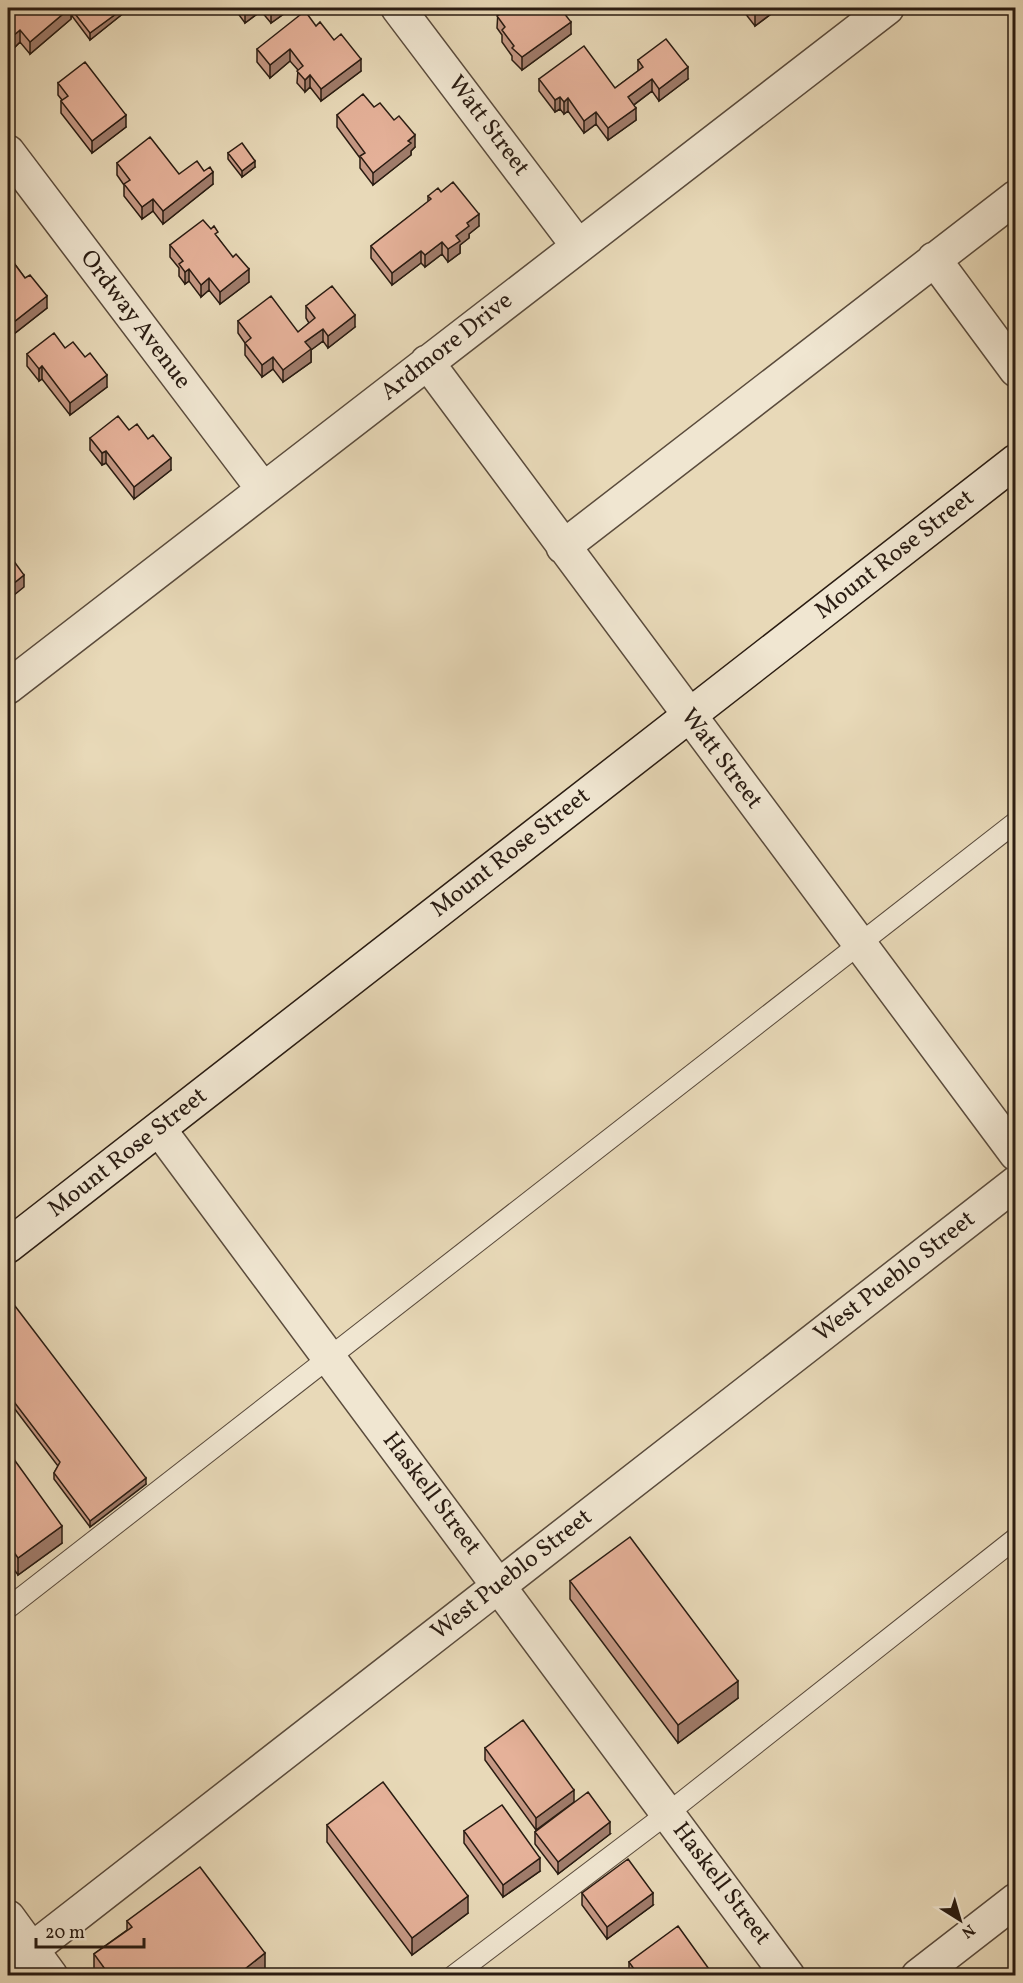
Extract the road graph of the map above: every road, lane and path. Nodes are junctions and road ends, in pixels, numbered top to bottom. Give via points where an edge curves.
1 (398, 8) edge
2 (887, 8) edge
3 (8, 152) edge
4 (1016, 196) edge
5 (578, 246) junction
6 (934, 259) junction
7 (427, 362) junction
8 (1016, 370) edge
9 (1016, 461) edge
10 (263, 489) junction
11 (563, 546) junction
12 (8, 687) edge
13 (688, 715) junction
14 (1016, 822) edge
15 (858, 944) junction
16 (159, 1129) junction
17 (1016, 1154) edge
18 (1016, 1183) edge
19 (8, 1246) edge
20 (329, 1358) junction
21 (1016, 1538) edge
22 (499, 1585) junction
23 (8, 1608) edge
24 (668, 1813) junction
25 (1016, 1900) edge
26 (8, 1917) edge
27 (19, 1959) edge
28 (51, 1976) edge
29 (453, 1976) edge
30 (788, 1976) edge
31 (918, 1976) edge

1 - 5 street, Watt Street
2 - 5 street, Ardmore Drive
3 - 10 street, Ordway Avenue
4 - 6 street
5 - 7 street, Ardmore Drive
6 - 8 street
6 - 11 street
7 - 10 street, Ardmore Drive
7 - 11 street, Watt Street
9 - 13 street, Mount Rose Street
10 - 12 street, Ardmore Drive
11 - 13 street, Watt Street
13 - 15 street, Watt Street
13 - 16 street, Mount Rose Street
14 - 15 lane
15 - 17 street, Watt Street
15 - 20 lane
16 - 19 street, Mount Rose Street
16 - 20 street, Haskell Street
18 - 22 street, West Pueblo Street
20 - 22 street, Haskell Street
20 - 23 lane
21 - 24 lane
22 - 24 street, Haskell Street
22 - 27 street, West Pueblo Street
24 - 29 lane
24 - 30 street, Haskell Street
25 - 31 street
26 - 27 street
27 - 28 street

